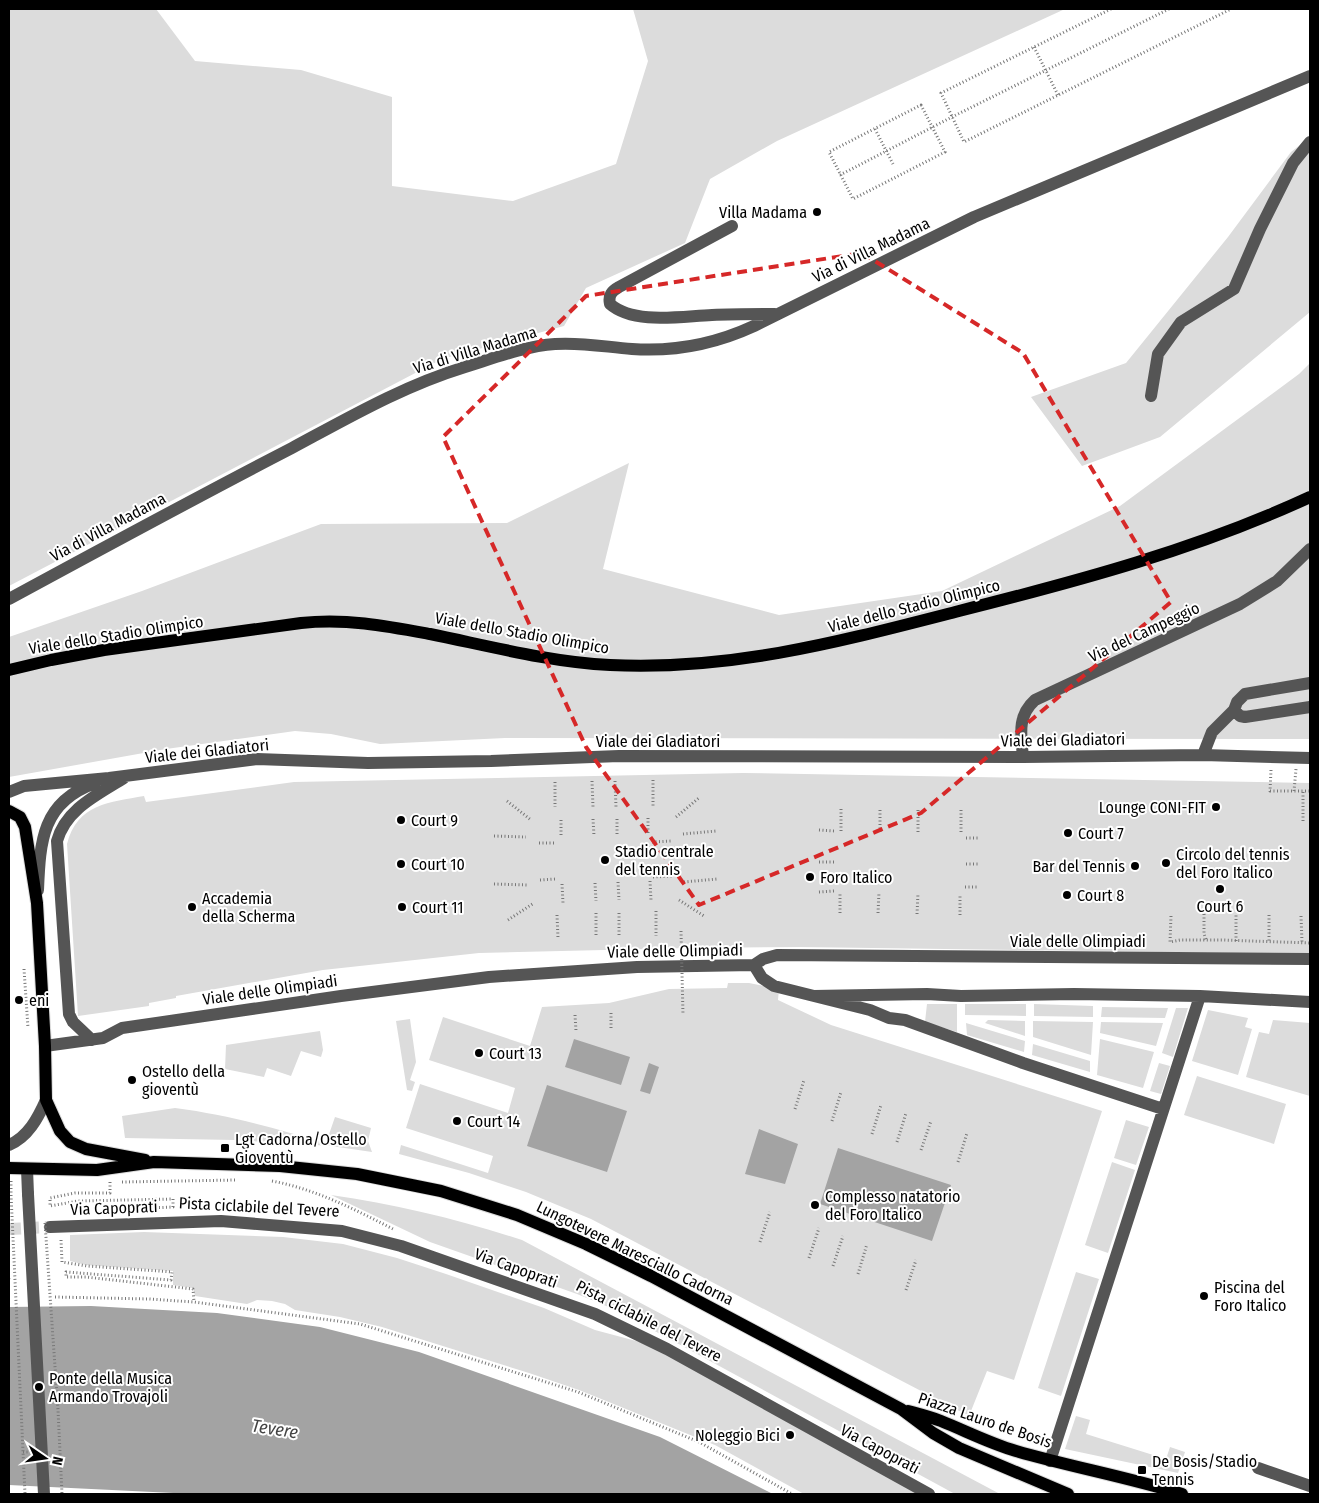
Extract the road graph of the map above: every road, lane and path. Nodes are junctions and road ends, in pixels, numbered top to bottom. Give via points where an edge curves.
1 (1111, 9) edge
2 (1169, 9) edge
3 (1232, 9) edge
4 (1034, 47) junction
5 (1045, 70) junction
6 (1310, 76) edge
7 (1058, 95) junction
8 (952, 117) junction
9 (932, 127) junction
10 (875, 129) junction
11 (1310, 142) edge
12 (886, 151) junction
13 (893, 164) dead end
14 (840, 174) junction
15 (732, 226) dead end
16 (777, 314) junction
17 (1151, 396) dead end
18 (1310, 497) edge
19 (1310, 549) edge
20 (9, 599) edge
21 (9, 670) edge
22 (1310, 683) edge
23 (1310, 707) edge
24 (1234, 710) junction
25 (1200, 755) junction
26 (1023, 757) junction
27 (1310, 758) edge
28 (128, 776) junction
29 (109, 778) junction
30 (653, 780) dead end
31 (592, 781) dead end
32 (615, 781) dead end
33 (554, 782) dead end
34 (1270, 782) dead end
35 (1295, 783) dead end
36 (1294, 791) junction
37 (1304, 791) junction
38 (1310, 791) edge
39 (9, 792) edge
40 (700, 797) dead end
41 (507, 801) dead end
42 (653, 806) dead end
43 (555, 807) dead end
44 (593, 807) dead end
45 (616, 807) dead end
46 (841, 809) dead end
47 (880, 809) dead end
48 (918, 810) dead end
49 (961, 810) dead end
50 (9, 811) edge
51 (676, 816) dead end
52 (648, 818) dead end
53 (593, 819) dead end
54 (617, 819) dead end
55 (532, 820) dead end
56 (560, 820) dead end
57 (1303, 821) dead end
58 (819, 830) dead end
59 (716, 831) dead end
60 (835, 831) dead end
61 (841, 831) dead end
62 (880, 832) dead end
63 (918, 832) dead end
64 (961, 833) dead end
65 (683, 834) dead end
66 (648, 835) dead end
67 (494, 836) dead end
68 (594, 836) dead end
69 (617, 836) dead end
70 (526, 837) dead end
71 (561, 837) dead end
72 (966, 838) dead end
73 (980, 838) dead end
74 (672, 841) dead end
75 (652, 842) dead end
76 (539, 843) dead end
77 (555, 843) dead end
78 (819, 862) dead end
79 (835, 862) dead end
80 (966, 864) dead end
81 (980, 864) dead end
82 (673, 876) dead end
83 (653, 877) dead end
84 (556, 879) dead end
85 (716, 879) dead end
86 (540, 880) dead end
87 (650, 881) dead end
88 (618, 882) dead end
89 (684, 882) dead end
90 (595, 883) dead end
91 (494, 884) dead end
92 (562, 884) dead end
93 (528, 885) dead end
94 (965, 887) dead end
95 (980, 887) dead end
96 (819, 892) dead end
97 (834, 892) dead end
98 (840, 892) dead end
99 (879, 892) dead end
100 (918, 893) dead end
101 (960, 894) dead end
102 (618, 900) dead end
103 (651, 900) dead end
104 (679, 900) dead end
105 (596, 901) dead end
106 (37, 903) junction
107 (534, 903) dead end
108 (563, 903) dead end
109 (656, 912) dead end
110 (596, 913) dead end
111 (619, 913) dead end
112 (840, 913) dead end
113 (878, 914) dead end
114 (917, 914) dead end
115 (1204, 914) dead end
116 (558, 915) dead end
117 (960, 915) dead end
118 (1236, 915) dead end
119 (1269, 915) dead end
120 (704, 916) dead end
121 (1171, 916) dead end
122 (1301, 916) dead end
123 (508, 920) dead end
124 (681, 931) dead end
125 (656, 936) dead end
126 (596, 937) dead end
127 (619, 937) dead end
128 (558, 938) dead end
129 (1206, 940) junction
130 (1236, 941) junction
131 (1269, 941) junction
132 (1302, 942) junction
133 (1310, 943) edge
134 (1310, 959) edge
135 (754, 966) junction
136 (24, 969) dead end
137 (814, 996) junction
138 (1200, 996) junction
139 (1310, 1002) edge
140 (611, 1013) dead end
141 (575, 1015) dead end
142 (683, 1015) dead end
143 (611, 1029) dead end
144 (576, 1031) dead end
145 (29, 1033) dead end
146 (92, 1040) junction
147 (45, 1046) junction
148 (804, 1080) dead end
149 (841, 1092) dead end
150 (46, 1100) junction
151 (881, 1105) dead end
152 (795, 1109) dead end
153 (1163, 1109) junction
154 (906, 1113) dead end
155 (832, 1121) dead end
156 (930, 1121) dead end
157 (967, 1133) dead end
158 (872, 1134) dead end
159 (897, 1142) dead end
160 (9, 1145) edge
161 (921, 1150) dead end
162 (154, 1162) junction
163 (958, 1162) dead end
164 (9, 1168) edge
165 (264, 1179) dead end
166 (245, 1180) dead end
167 (28, 1181) junction
168 (9, 1182) edge
169 (104, 1182) dead end
170 (110, 1182) junction
171 (11, 1194) dead end
172 (144, 1208) dead end
173 (770, 1212) dead end
174 (47, 1224) joint
175 (819, 1228) dead end
176 (399, 1232) dead end
177 (843, 1236) dead end
178 (61, 1238) dead end
179 (760, 1242) dead end
180 (868, 1244) dead end
181 (808, 1258) dead end
182 (916, 1260) dead end
183 (833, 1266) dead end
184 (858, 1274) dead end
185 (906, 1290) dead end
186 (55, 1298) dead end
187 (194, 1302) junction
188 (18, 1352) junction
189 (23, 1352) dead end
190 (19, 1372) junction
191 (24, 1372) dead end
192 (26, 1391) dead end
193 (20, 1392) junction
194 (901, 1408) junction
195 (27, 1412) dead end
196 (21, 1413) junction
197 (22, 1431) junction
198 (28, 1431) dead end
199 (23, 1452) junction
200 (28, 1452) dead end
201 (1050, 1461) junction
202 (1258, 1468) dead end
203 (24, 1472) junction
204 (30, 1472) dead end
205 (1310, 1486) edge
206 (31, 1494) edge
207 (44, 1494) edge
208 (62, 1494) edge
209 (792, 1494) edge
210 (929, 1494) edge
211 (1068, 1494) edge
212 (1182, 1494) edge

1 - 4 path
2 - 5 path
3 - 7 path
4 - 5 path
4 - 8 path via 941,93
5 - 7 path
5 - 8 path
6 - 16 street, Via di Villa Madama via 974,217
7 - 8 path via 964,142
8 - 9 path
9 - 10 path via 921,105
9 - 12 path
9 - 14 path via 945,152 852,199
10 - 12 path
10 - 14 path via 829,152
11 - 17 street via 1293,163 1234,289 1181,322 1158,354
12 - 13 path
12 - 14 path
15 - 16 street via 619,287 611,294 610,304 621,312 656,317
16 - 20 street, Via di Villa Madama via 734,335 691,347 637,350 554,344 426,380 243,473
18 - 21 main road, Viale dello Stadio Olimpico via 1215,538 1158,556 840,642 757,658 663,665 590,664 334,620 104,650
19 - 26 street, Via del Campeggio via 1277,581 1240,604 1035,700 1022,720
22 - 24 street via 1245,694
23 - 24 street via 1245,717
24 - 25 street via 1212,732
25 - 26 street, Viale dei Gladiatori
25 - 27 street, Viale dei Gladiatori
26 - 28 street, Viale dei Gladiatori via 619,756 368,763 264,759
28 - 29 street, Viale dei Gladiatori
28 - 146 street via 76,810 62,827 58,842 68,1011 73,1022
29 - 39 street, Viale dei Gladiatori via 24,786
29 - 106 street via 66,797 51,816 40,852
30 - 42 path
31 - 44 path
32 - 45 path
33 - 43 path
34 - 36 path via 1270,791
35 - 36 path
36 - 37 path
37 - 38 path
37 - 57 path
40 - 51 path
41 - 55 path
46 - 61 path
47 - 62 path
48 - 63 path
49 - 64 path
50 - 106 main road via 20,817 25,827
52 - 66 path
53 - 68 path
54 - 69 path
56 - 71 path
58 - 60 path
59 - 65 path
67 - 70 path
72 - 73 path
74 - 75 path
76 - 77 path
78 - 79 path
80 - 81 path
82 - 83 path
84 - 86 path
85 - 89 path
87 - 103 path
88 - 102 path
90 - 105 path
91 - 93 path
92 - 108 path
94 - 95 path
96 - 97 path
98 - 112 path
99 - 113 path
100 - 114 path
101 - 117 path
104 - 120 path
106 - 147 main road
107 - 123 path
109 - 125 path
110 - 126 path
111 - 127 path
115 - 129 path
116 - 128 path
118 - 130 path
119 - 131 path
121 - 129 path via 1170,942
122 - 132 path
124 - 142 path, bridge
129 - 130 path
130 - 131 path
131 - 132 path
132 - 133 path
134 - 135 street, Viale delle Olimpiadi via 777,955 762,959
135 - 137 street via 770,984
135 - 146 street, Viale delle Olimpiadi via 637,967 489,977 122,1028
136 - 145 path
137 - 138 street
137 - 153 street via 905,1020
138 - 139 street
138 - 153 street
140 - 143 path
141 - 144 path
146 - 147 street, Viale delle Olimpiadi
147 - 150 main road
148 - 152 path
149 - 155 path
150 - 160 street via 29,1129
150 - 162 main road via 60,1131 70,1142 86,1149
151 - 158 path
153 - 201 street
154 - 159 path
156 - 161 path
157 - 163 path
162 - 167 main road, Lungotevere Maresciallo Cadorna
162 - 194 main road, Lungotevere Maresciallo Cadorna via 325,1170 398,1181 488,1204 586,1244 651,1276
164 - 167 main road, Lungotevere Maresciallo Cadorna
165 - 176 path via 330,1198
166 - 170 path
167 - 168 path
167 - 207 street, bridge
169 - 170 path
170 - 172 path via 110,1193 75,1193 50,1198 50,1206 78,1201 173,1199 173,1207
171 - 188 path, bridge
173 - 179 path
174 - 208 path, bridge
174 - 210 street, Via Capoprati via 221,1221 342,1231 401,1246 595,1314
175 - 181 path
177 - 183 path
178 - 187 path via 62,1262 172,1272 171,1280 66,1272 66,1277 193,1289
180 - 184 path
182 - 185 path
186 - 187 path
187 - 209 path via 360,1324 578,1392 699,1442
188 - 189 path, bridge
188 - 190 path, bridge
190 - 191 path, bridge
190 - 193 path, bridge
192 - 193 path, bridge
193 - 196 path, bridge
194 - 201 main road, Piazza Lauro de Bosis via 983,1440
194 - 211 main road, Piazza Lauro de Bosis via 933,1434 960,1448
195 - 196 path, bridge
196 - 197 path, bridge
197 - 198 path, bridge
197 - 199 path, bridge
199 - 200 path, bridge
199 - 203 path, bridge
201 - 212 main road, Piazza Lauro de Bosis
202 - 205 street
203 - 204 path, bridge
203 - 206 path, bridge via 25,1494

